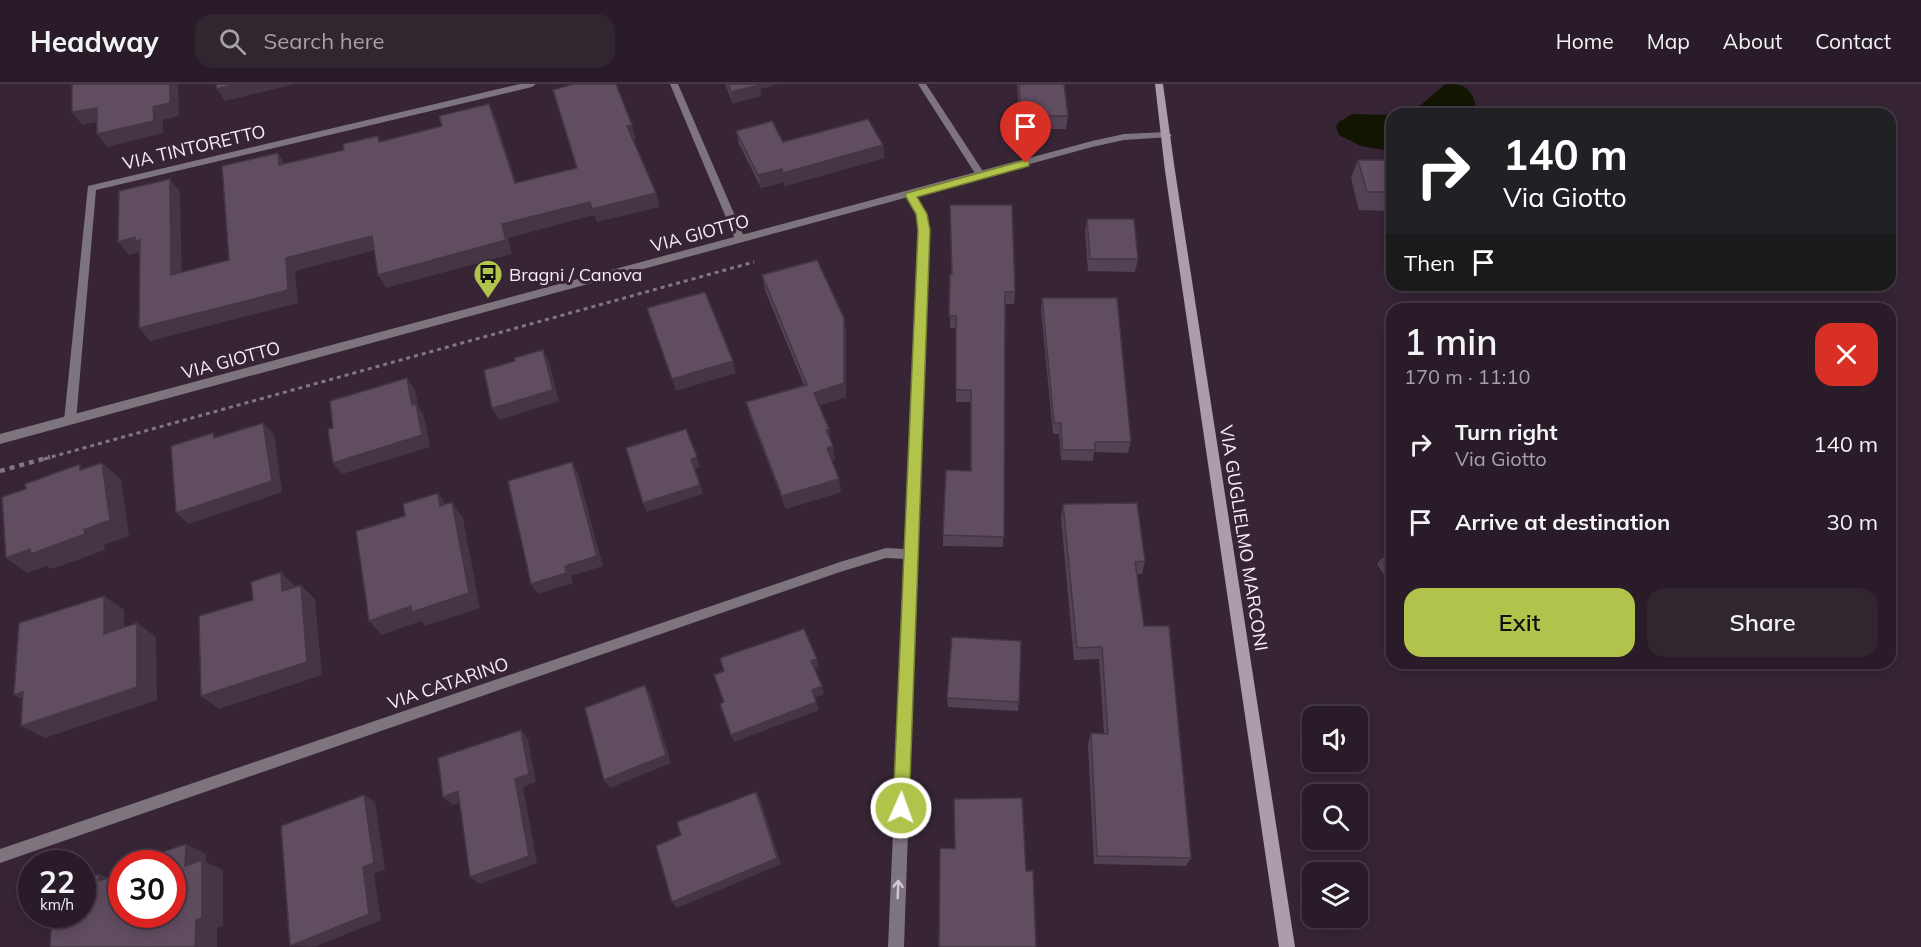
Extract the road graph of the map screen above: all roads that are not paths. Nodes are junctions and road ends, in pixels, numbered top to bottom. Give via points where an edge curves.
1 (532, 84) edge
2 (674, 84) edge
3 (922, 84) edge
4 (1159, 84) edge
5 (1167, 135) junction
6 (981, 176) junction
7 (910, 195) junction
8 (740, 239) junction
9 (70, 421) junction
10 (0, 440) edge
11 (910, 554) junction
12 (0, 856) edge
13 (896, 947) edge
14 (1287, 947) edge

1 - 9 street, VIA TINTORETTO via 91,188
2 - 8 street
3 - 6 street
4 - 5 main road, VIA GUGLIELMO MARCONI
5 - 6 street, VIA GIOTTO via 1092,144
5 - 14 main road, VIA GUGLIELMO MARCONI
6 - 7 street, VIA GIOTTO
7 - 8 street, VIA GIOTTO
7 - 11 street via 922,214 924,230
8 - 9 street, VIA GIOTTO
9 - 10 street, VIA GIOTTO
11 - 12 street, VIA CATARINO via 886,553 840,567
13 -> 11 street

